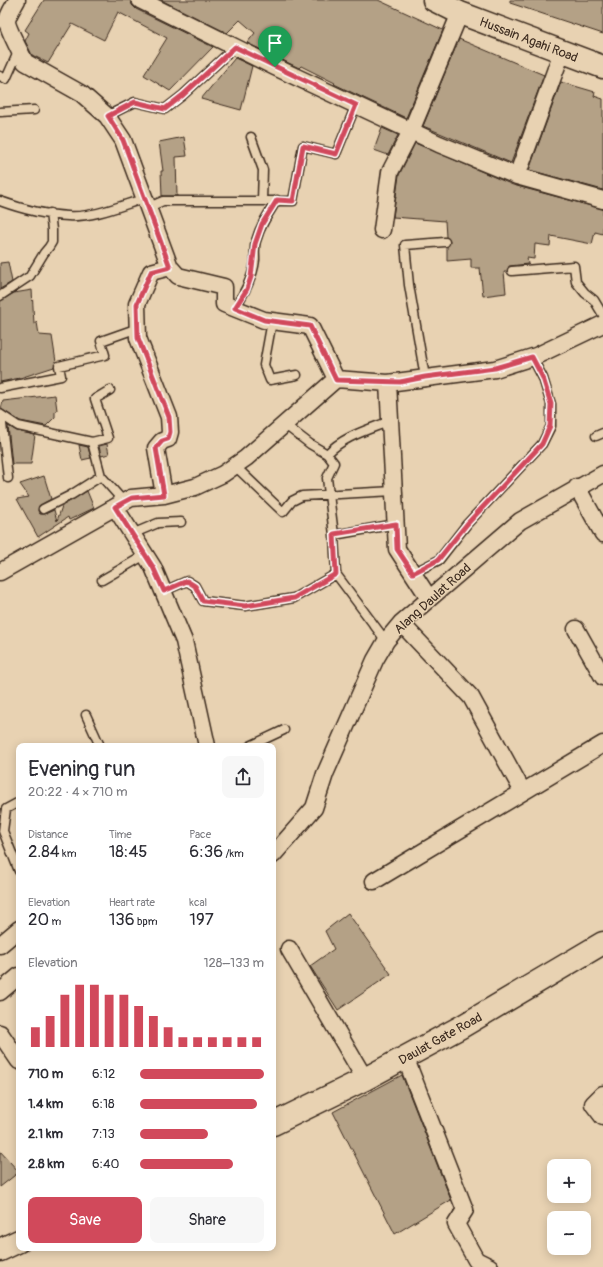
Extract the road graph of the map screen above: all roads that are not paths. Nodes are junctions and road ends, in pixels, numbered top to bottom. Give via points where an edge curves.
1 (16, 0) edge
2 (140, 0) edge
3 (434, 0) edge
4 (460, 13) junction
5 (235, 47) junction
6 (20, 48) junction
7 (562, 52) junction
8 (603, 67) edge
9 (0, 76) edge
10 (356, 105) junction
11 (34, 110) dead end
12 (0, 112) edge
13 (108, 116) junction
14 (411, 131) junction
15 (251, 138) dead end
16 (517, 176) junction
17 (262, 200) junction
18 (277, 200) junction
19 (603, 200) edge
20 (0, 201) edge
21 (147, 203) junction
22 (50, 213) junction
23 (382, 230) dead end
24 (445, 242) dead end
25 (170, 267) junction
26 (512, 271) dead end
27 (0, 296) edge
28 (235, 308) junction
29 (603, 315) edge
30 (272, 321) junction
31 (603, 324) edge
32 (138, 328) junction
33 (532, 357) junction
34 (297, 375) dead end
35 (425, 377) junction
36 (336, 380) junction
37 (388, 383) junction
38 (0, 388) edge
39 (110, 390) dead end
40 (0, 414) edge
41 (390, 421) junction
42 (284, 424) junction
43 (92, 442) junction
44 (327, 454) junction
45 (235, 466) junction
46 (603, 474) edge
47 (101, 476) junction
48 (8, 478) dead end
49 (578, 487) junction
50 (394, 491) junction
51 (328, 494) junction
52 (164, 495) junction
53 (120, 505) junction
54 (43, 509) dead end
55 (181, 522) dead end
56 (396, 524) junction
57 (132, 534) junction
58 (334, 534) junction
59 (603, 534) edge
60 (145, 555) junction
61 (0, 572) edge
62 (413, 573) junction
63 (336, 574) junction
64 (102, 580) dead end
65 (164, 591) junction
66 (429, 598) junction
67 (401, 623) junction
68 (576, 629) dead end
69 (386, 641) junction
70 (603, 677) edge
71 (86, 715) dead end
72 (284, 730) dead end
73 (99, 743) edge
74 (206, 743) edge
75 (256, 743) edge
76 (603, 744) edge
77 (523, 792) junction
78 (16, 804) edge
79 (2, 832) edge
80 (276, 848) edge
81 (16, 864) edge
82 (374, 881) dead end
83 (16, 932) edge
84 (603, 943) edge
85 (0, 945) edge
86 (288, 949) dead end
87 (16, 979) edge
88 (0, 992) edge
89 (0, 1033) edge
90 (16, 1057) edge
91 (405, 1057) junction
92 (365, 1079) junction
93 (603, 1094) edge
94 (603, 1117) edge
95 (276, 1123) edge
96 (16, 1242) edge
97 (0, 1250) edge
98 (490, 1267) edge

1 - 6 street via 7,21 10,33
2 - 5 street
3 - 4 main road, Hussain Agahi Road
4 - 7 main road, Hussain Agahi Road
4 - 14 street
5 - 10 street
5 - 13 lane via 165,109 135,102
6 - 9 lane via 6,79
6 - 13 street via 25,62 82,94
7 - 8 main road, Hussain Agahi Road
7 - 16 street
10 - 14 street
10 - 18 lane via 336,154 303,146 293,201
11 - 12 lane
13 - 21 street via 123,140
14 - 16 street
14 - 23 street via 390,172
15 - 17 lane via 263,170
16 - 19 street
17 - 18 lane
17 - 21 lane
18 - 28 lane via 262,224 255,244 251,277
20 - 22 lane via 24,210
21 - 22 lane via 69,216
21 - 25 street
22 - 27 lane via 50,247 30,276
24 - 35 lane via 405,245 409,285
25 - 28 street via 178,276 224,287 224,304
25 - 32 street via 151,272 137,304
26 - 29 lane via 574,266 576,282 594,300
28 - 30 street
30 - 34 lane via 264,365 270,380
30 - 36 street via 310,326
31 - 33 street
32 - 38 lane via 101,341 105,354 59,366 61,376
32 - 52 street via 138,338 169,417 168,439 156,448
33 - 35 street via 495,368
33 - 62 lane via 543,378 551,404 550,426 542,444 467,524 438,560
35 - 37 street
36 - 37 street
36 - 42 street
37 - 41 street
39 - 43 lane via 95,398 108,438
40 - 43 lane via 18,426
40 - 48 lane
41 - 44 lane via 347,438 336,444
41 - 50 street
42 - 44 lane
42 - 45 street
43 - 47 lane
44 - 51 lane via 334,463 327,478
45 - 51 lane via 283,512 292,501 302,496
45 - 52 street via 195,487
46 - 49 street, Alang Daulat Road
47 - 53 lane
47 - 54 lane
49 - 59 street
49 - 66 street, Alang Daulat Road via 520,521
50 - 51 lane
50 - 56 street
51 - 58 lane
52 - 53 street via 132,498
53 - 57 street
53 - 61 street
55 - 57 lane via 158,523
56 - 58 lane
56 - 62 street via 397,549
57 - 60 street
58 - 63 lane
60 - 64 lane
60 - 65 street
62 - 66 street
63 - 65 lane via 294,598 245,606 203,601 195,586 187,581
63 - 69 lane
65 - 74 street via 184,641
66 - 67 street, Alang Daulat Road
67 - 69 street, Alang Daulat Road
67 - 77 street via 471,697
68 - 70 street
69 - 80 street, Alang Daulat Road via 375,660 325,774 314,808
71 - 73 lane
72 - 75 lane
76 - 77 street
77 - 82 street
78 - 79 lane via 6,809
79 - 81 lane
83 - 85 street
84 - 91 main road, Daulat Gate Road
86 - 92 street
87 - 88 street
89 - 90 street
91 - 92 main road, Daulat Gate Road
91 - 98 street via 465,1210 456,1224 476,1260
92 - 95 main road, Daulat Gate Road
93 - 94 street via 593,1104
96 - 97 main road

